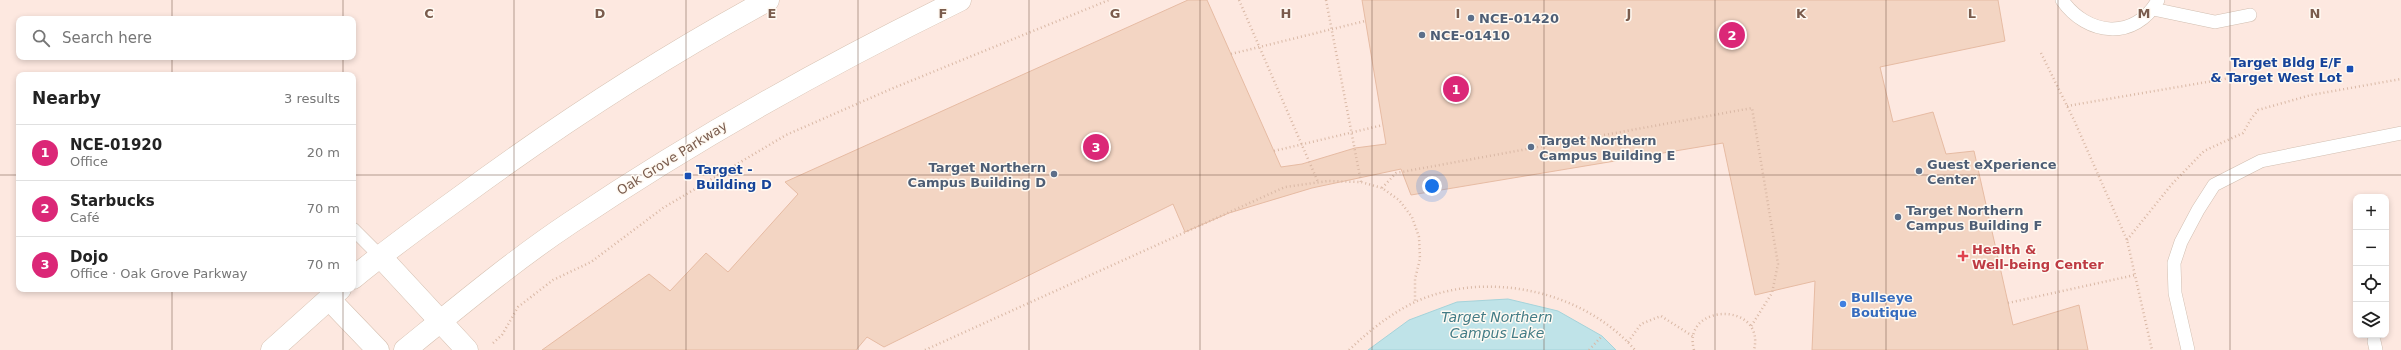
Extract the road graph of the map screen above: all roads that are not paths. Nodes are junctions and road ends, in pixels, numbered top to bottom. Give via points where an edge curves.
1 (768, 0) edge
2 (960, 0) edge
3 (2062, 0) edge
4 (2155, 4) edge
5 (2250, 15) dead end
6 (2401, 134) edge
7 (356, 232) edge
8 (380, 256) junction
9 (356, 276) edge
10 (330, 292) edge
11 (440, 321) junction
12 (272, 350) edge
13 (378, 350) edge
14 (405, 350) edge
15 (467, 350) edge
16 (2188, 350) edge

1 - 8 street via 703,35 621,86 507,162
2 - 11 street, Oak Grove Parkway via 869,45 669,158 568,224
3 - 4 lane via 2071,13 2086,24 2103,29 2122,28 2139,21
4 - 5 lane via 2215,22
6 - 16 lane via 2261,161 2214,185 2188,229 2174,264 2175,293
7 - 8 lane
8 - 9 street
8 - 11 street
10 - 12 street
10 - 13 street
11 - 14 street, Oak Grove Parkway
11 - 15 street

